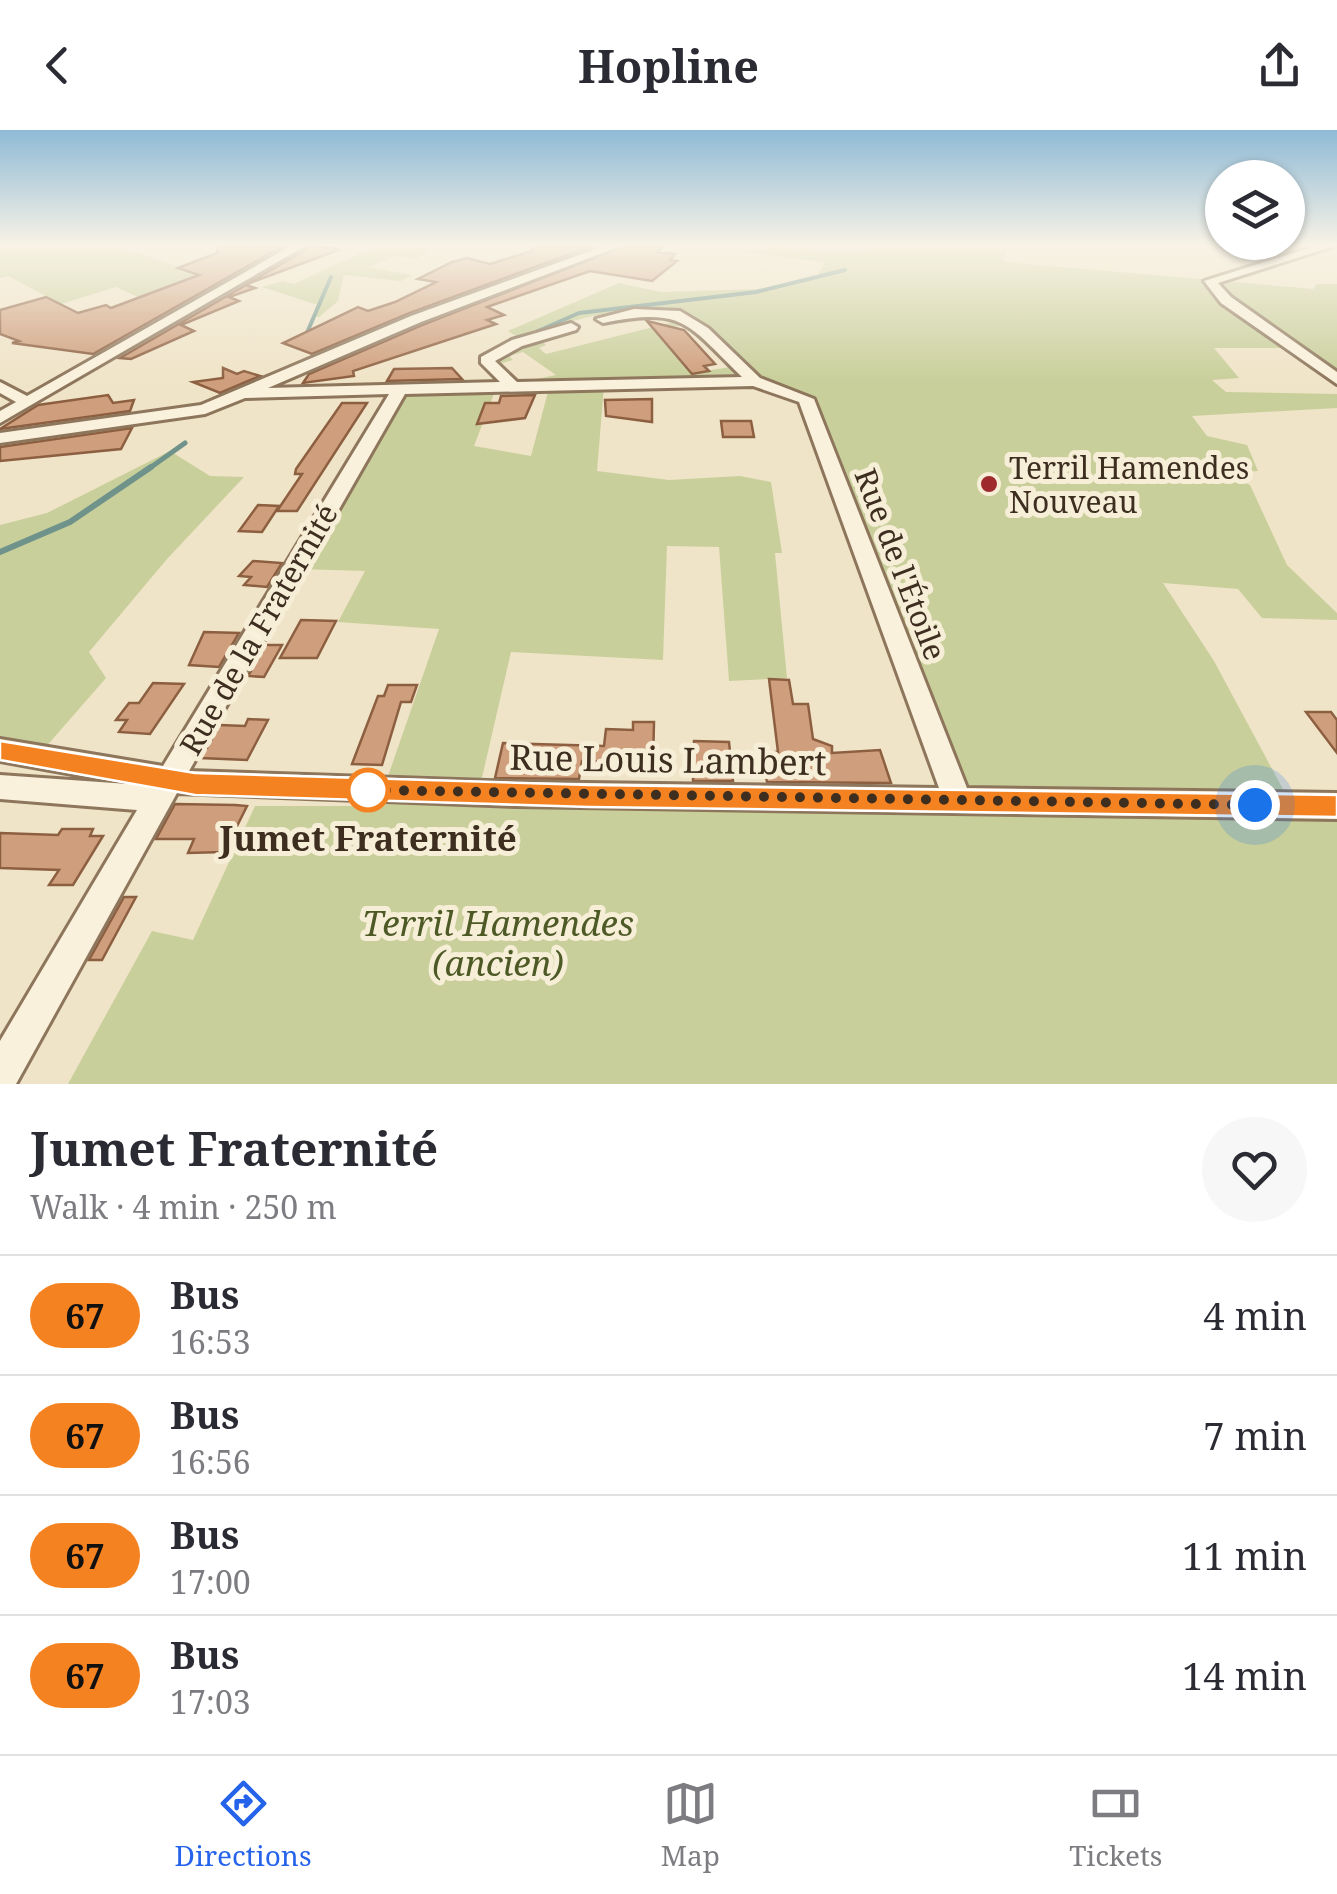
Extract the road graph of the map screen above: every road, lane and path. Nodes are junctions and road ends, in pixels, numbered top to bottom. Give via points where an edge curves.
1 (219, 291) edge
2 (494, 291) edge
3 (1218, 291) edge
4 (603, 319) dead end
5 (571, 326) dead end
6 (124, 343) junction
7 (83, 355) dead end
8 (1337, 379) edge
9 (755, 381) junction
10 (0, 388) edge
11 (514, 388) junction
12 (400, 391) junction
13 (246, 393) junction
14 (28, 402) junction
15 (0, 418) edge
16 (0, 438) edge
17 (0, 750) edge
18 (0, 788) edge
19 (164, 790) junction
20 (958, 801) junction
21 (1337, 806) edge
22 (0, 1076) edge

1 - 6 street
2 - 13 street
3 - 8 street
4 - 9 street, Rue de l'Étoile via 643,310 683,314
5 - 11 street via 486,360
6 - 7 street via 106,343
6 - 14 street
9 - 11 street, Rue de l'Étoile
9 - 20 street, Rue de l'Étoile via 806,398
10 - 14 street
11 - 12 street, Rue de l'Étoile
12 - 13 street, Rue de l'Étoile
12 - 19 street, Rue de la Fraternité
13 - 16 street via 185,414
14 - 15 street
17 - 19 street, Rue Louis Lambert
18 - 19 street
19 - 20 street, Rue Louis Lambert
19 - 22 street, Rue de la Fraternité
20 - 21 street, Rue Louis Lambert

